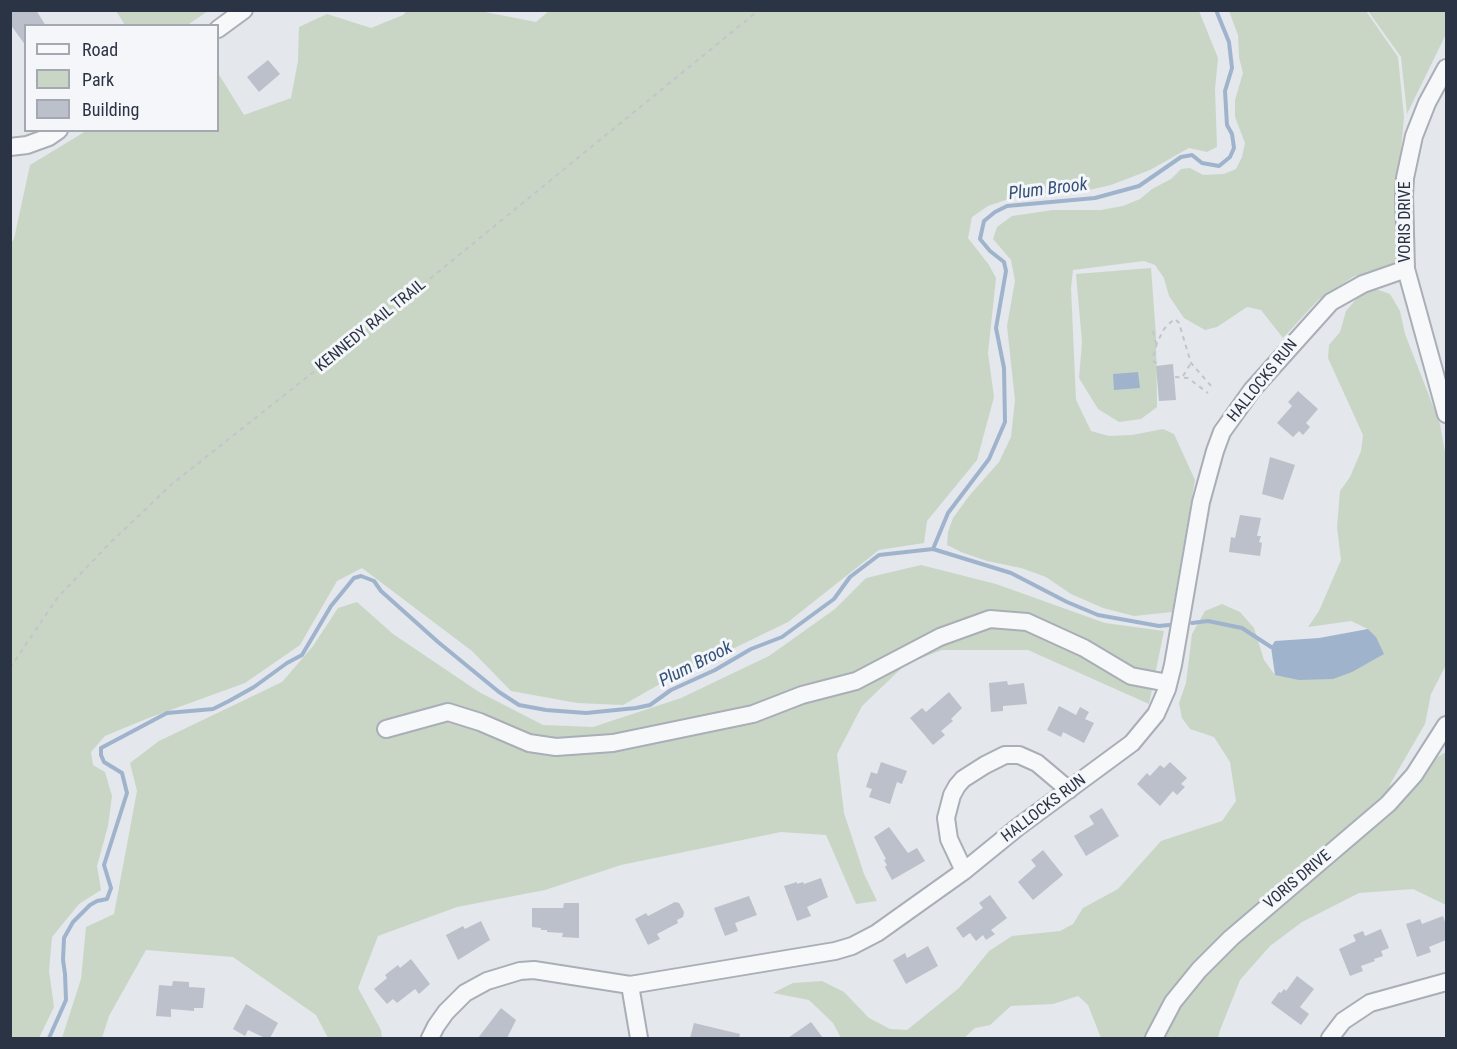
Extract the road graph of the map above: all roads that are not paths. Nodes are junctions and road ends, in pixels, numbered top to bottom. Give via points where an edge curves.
1 (244, 10) edge
2 (219, 28) edge
3 (1446, 68) edge
4 (54, 132) edge
5 (10, 147) edge
6 (1406, 269) junction
7 (1446, 414) edge
8 (1168, 683) junction
9 (1446, 726) edge
10 (386, 729) dead end
11 (1069, 790) junction
12 (964, 871) junction
13 (1446, 982) edge
14 (630, 985) junction
15 (430, 1038) edge
16 (639, 1038) edge
17 (1154, 1038) edge
18 (1330, 1038) edge

1 - 2 street
3 - 6 street, VORIS DRIVE via 1426,104 1409,158 1404,196
4 - 5 street via 27,145
6 - 7 street, VORIS DRIVE
6 - 8 street, HALLOCKS RUN via 1363,284 1330,302 1252,390 1222,432 1202,502
8 - 10 street via 1131,676 1084,648 1027,622 990,619 940,637 856,681 802,694 753,714 613,743 556,747 529,743 448,712
8 - 11 street, HALLOCKS RUN via 1156,714 1132,743
9 - 17 street, VORIS DRIVE via 1414,775 1388,804 1199,970 1173,1002
11 - 12 street, HALLOCKS RUN
11 - 12 street via 1037,763 1019,755 1005,755 963,779 952,795 946,818 949,839
12 - 14 street, HALLOCKS RUN via 877,933 852,946
13 - 18 street via 1370,1003 1343,1021
14 - 15 street, HALLOCKS RUN via 534,970 501,976 465,993 446,1012
14 - 16 street

